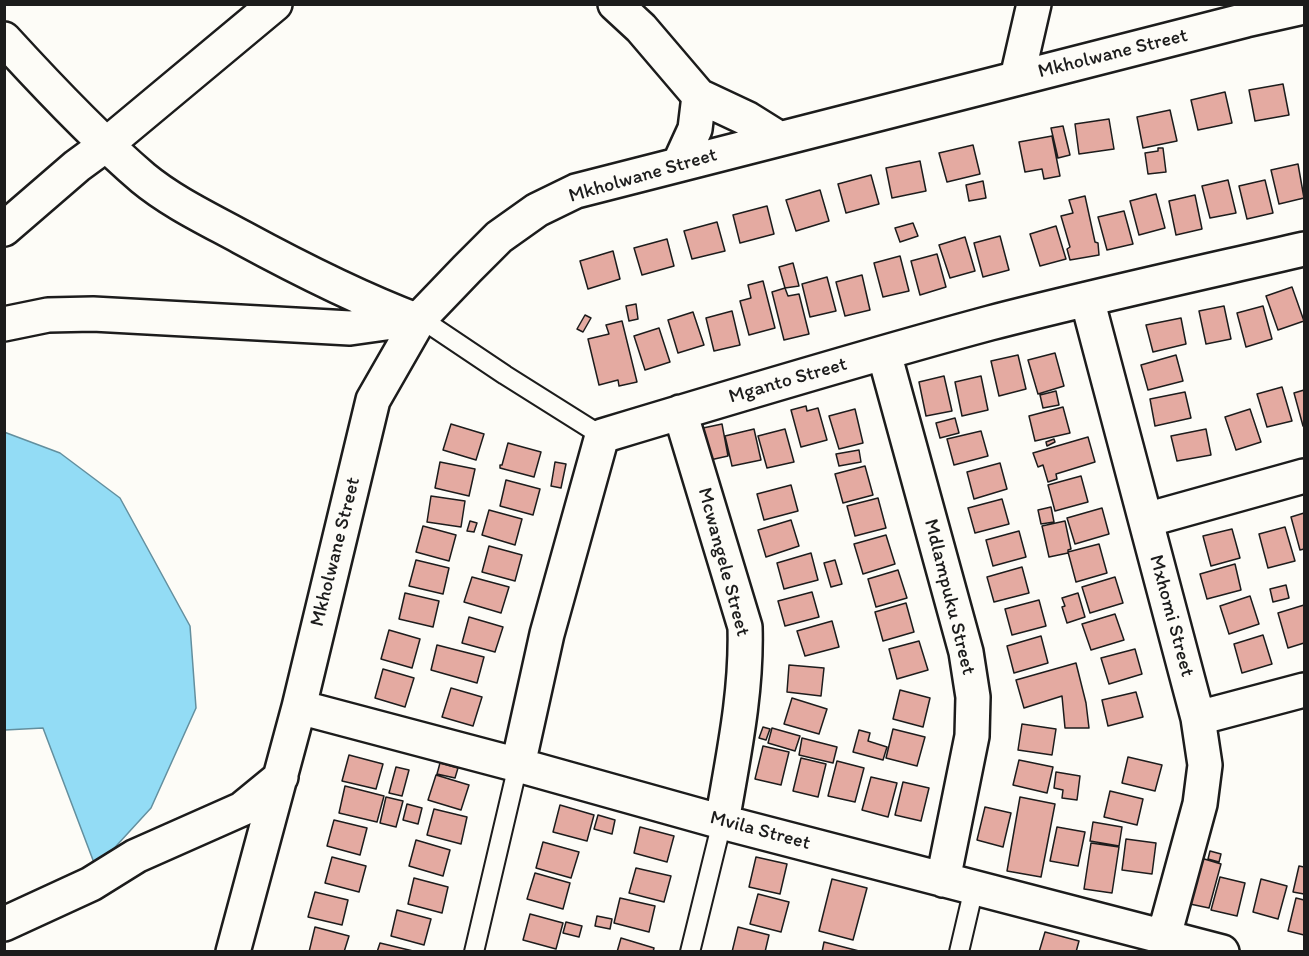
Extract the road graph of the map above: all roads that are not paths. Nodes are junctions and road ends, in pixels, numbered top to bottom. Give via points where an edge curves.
1 (275, 4) edge
2 (615, 4) edge
3 (1034, 4) edge
4 (1305, 7) edge
5 (1246, 12) edge
6 (4, 39) edge
7 (18, 62) edge
8 (1017, 78) junction
9 (699, 96) junction
10 (780, 139) junction
11 (107, 144) junction
12 (679, 164) junction
13 (4, 229) edge
14 (1305, 249) edge
15 (1087, 299) junction
16 (417, 319) junction
17 (4, 324) edge
18 (884, 352) junction
19 (680, 412) junction
20 (602, 436) junction
21 (1305, 476) edge
22 (1146, 520) junction
23 (1305, 690) edge
24 (299, 707) junction
25 (1198, 718) junction
26 (518, 765) junction
27 (281, 777) junction
28 (722, 822) junction
29 (958, 884) junction
30 (4, 924) edge
31 (1164, 936) junction
32 (1207, 950) edge
33 (233, 951) edge
34 (474, 951) edge
35 (690, 951) edge
36 (958, 951) edge

1 - 11 street
2 - 9 street via 641,28
3 - 8 street
4 - 5 street, Mkholwane Street
5 - 8 street, Mkholwane Street
6 - 7 street
7 - 11 street
8 - 10 street, Mkholwane Street
9 - 10 street
9 - 12 street via 695,129
10 - 12 street, Mkholwane Street
11 - 13 street
11 - 16 street via 144,179 200,215 348,291
12 - 16 street, Mkholwane Street via 576,191 537,210 499,237
14 - 15 street, Mganto Street
15 - 18 street, Mganto Street
15 - 22 street, Mxhomi Street
16 - 17 street via 350,328 81,314 48,315
16 - 20 lane
16 - 24 street, Mkholwane Street via 373,400
18 - 19 street, Mganto Street
18 - 29 street, Mdlampuku Street via 966,652 973,698
19 - 20 street, Mganto Street
19 - 28 street, Mcwangele Street via 745,627 744,688
20 - 26 street via 547,634
21 - 22 street
22 - 25 street, Mxhomi Street
23 - 25 street
24 - 26 street, Mvila Street
24 - 27 street, Mkholwane Street
25 - 31 street, Mxhomi Street via 1205,765 1200,804
26 - 28 street, Mvila Street
26 - 34 lane
27 - 30 street via 243,808 136,856 91,884
27 - 33 street, Mkholwane Street
28 - 29 street, Mvila Street
28 - 35 lane
29 - 31 street, Mvila Street
29 - 36 lane
31 - 32 street, Mvila Street

